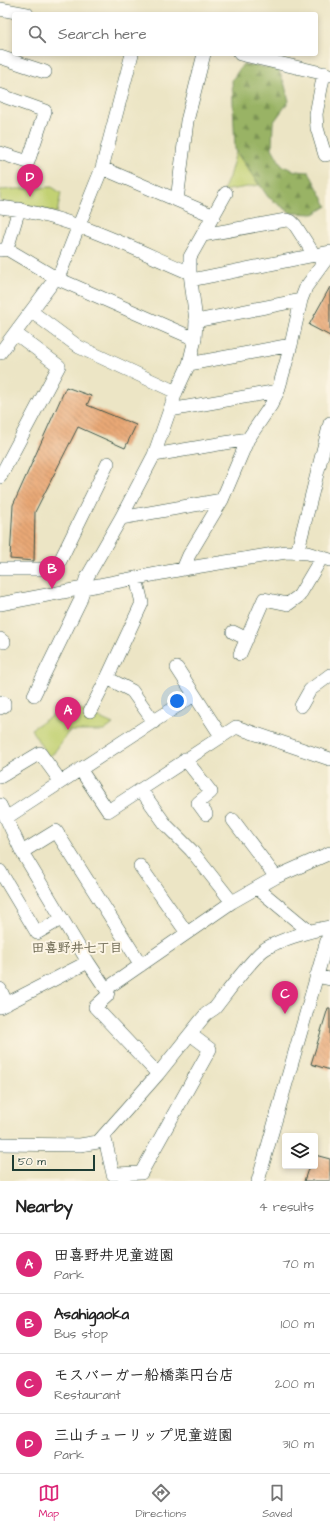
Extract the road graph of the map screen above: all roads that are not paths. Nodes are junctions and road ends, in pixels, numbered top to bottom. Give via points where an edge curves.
1 (0, 9) edge
2 (16, 12) edge
3 (131, 56) edge
4 (203, 56) edge
5 (249, 56) edge
6 (0, 57) edge
7 (45, 72) dead end
8 (327, 74) edge
9 (0, 95) edge
10 (0, 153) edge
11 (330, 154) edge
12 (102, 168) junction
13 (226, 193) dead end
14 (177, 200) junction
15 (0, 207) edge
16 (19, 209) junction
17 (214, 216) junction
18 (79, 224) junction
19 (203, 235) junction
20 (4, 249) edge
21 (330, 253) edge
22 (315, 256) junction
23 (190, 277) junction
24 (56, 278) junction
25 (301, 300) junction
26 (32, 312) junction
27 (196, 321) junction
28 (15, 333) junction
29 (195, 339) junction
30 (291, 345) junction
31 (0, 353) edge
32 (189, 364) junction
33 (278, 391) junction
34 (176, 392) junction
35 (170, 410) junction
36 (330, 423) edge
37 (248, 439) junction
38 (154, 454) junction
39 (108, 462) dead end
40 (0, 477) edge
41 (222, 500) junction
42 (121, 518) junction
43 (297, 553) junction
44 (326, 559) edge
45 (183, 569) junction
46 (0, 570) edge
47 (136, 578) junction
48 (83, 588) junction
49 (0, 604) edge
50 (233, 632) dead end
51 (247, 639) junction
52 (240, 654) dead end
53 (177, 668) dead end
54 (330, 675) edge
55 (108, 678) junction
56 (34, 694) dead end
57 (194, 695) junction
58 (0, 702) edge
59 (301, 706) dead end
60 (0, 708) edge
61 (90, 711) dead end
62 (154, 722) junction
63 (221, 736) junction
64 (185, 759) junction
65 (330, 759) edge
66 (80, 769) junction
67 (0, 776) edge
68 (61, 782) junction
69 (141, 790) junction
70 (0, 805) edge
71 (206, 814) dead end
72 (6, 818) junction
73 (233, 820) dead end
74 (22, 852) junction
75 (330, 853) edge
76 (140, 866) dead end
77 (0, 871) edge
78 (276, 877) junction
79 (257, 888) junction
80 (232, 902) junction
81 (61, 919) junction
82 (330, 928) edge
83 (309, 931) junction
84 (187, 933) junction
85 (88, 962) junction
86 (141, 965) junction
87 (316, 976) junction
88 (330, 979) edge
89 (0, 989) edge
90 (106, 989) junction
91 (4, 1006) edge
92 (190, 1034) junction
93 (158, 1074) junction
94 (104, 1135) junction
95 (0, 1144) edge
96 (258, 1181) edge

1 - 2 street
3 - 12 street
4 - 14 street via 187,121
5 - 8 street
6 - 7 street
8 - 11 street via 316,114 325,155
9 - 10 street via 45,111 28,162
12 - 14 street
12 - 18 street
13 - 17 street
14 - 17 street
15 - 16 street
16 - 18 street
16 - 20 street
17 - 19 street
18 - 23 street
18 - 24 street
19 - 22 street via 286,220 295,225
19 - 23 street via 190,257
20 - 24 street
21 - 22 street
21 - 25 street via 306,287
22 - 23 street
23 - 27 street
24 - 26 street
24 - 29 street
25 - 27 street
25 - 30 street
26 - 28 street
26 - 34 street via 79,347
27 - 29 street
28 - 31 street
28 - 40 street via 60,366
29 - 32 street
30 - 32 street
30 - 33 street
32 - 34 street
33 - 35 street
33 - 37 street
34 - 35 street
35 - 38 street
36 - 43 street
37 - 38 street
37 - 41 street
38 - 42 street
39 - 46 street via 58,566 48,569
41 - 42 street
41 - 45 street
42 - 48 street
43 - 44 street via 307,553
43 - 45 street via 286,552
44 - 51 street via 299,596 288,604 264,599
45 - 47 street
47 - 48 street
47 - 55 street via 142,603
48 - 49 street
48 - 56 street via 80,601
50 - 51 street
51 - 52 street
53 - 57 street
54 - 59 street via 310,690
55 - 61 street
55 - 62 street via 132,691
57 - 62 street
57 - 63 street
58 - 60 street via 4,703
62 - 66 street
63 - 64 street
63 - 65 street via 236,727
64 - 69 street
64 - 71 street via 211,792 198,802
66 - 68 street
66 - 69 street via 108,811
67 - 68 street via 40,753
68 - 72 street
69 - 80 street via 166,825 191,850
70 - 72 street
72 - 74 street
73 - 78 street
74 - 81 street
74 - 86 street via 56,831
75 - 78 street
76 - 84 street
77 - 81 street via 37,933
78 - 79 street
79 - 80 street
79 - 83 street
80 - 84 street
81 - 85 street
82 - 83 street
82 - 87 street
83 - 92 street via 272,945 261,952
84 - 86 street
85 - 90 street
85 - 91 street
86 - 90 street
87 - 88 street
87 - 96 street
89 - 91 street
90 - 93 street via 107,996 95,1007
92 - 93 street
92 - 94 street via 210,1049 140,1174 112,1174
93 - 94 street
94 - 95 street via 98,1142 80,1145

